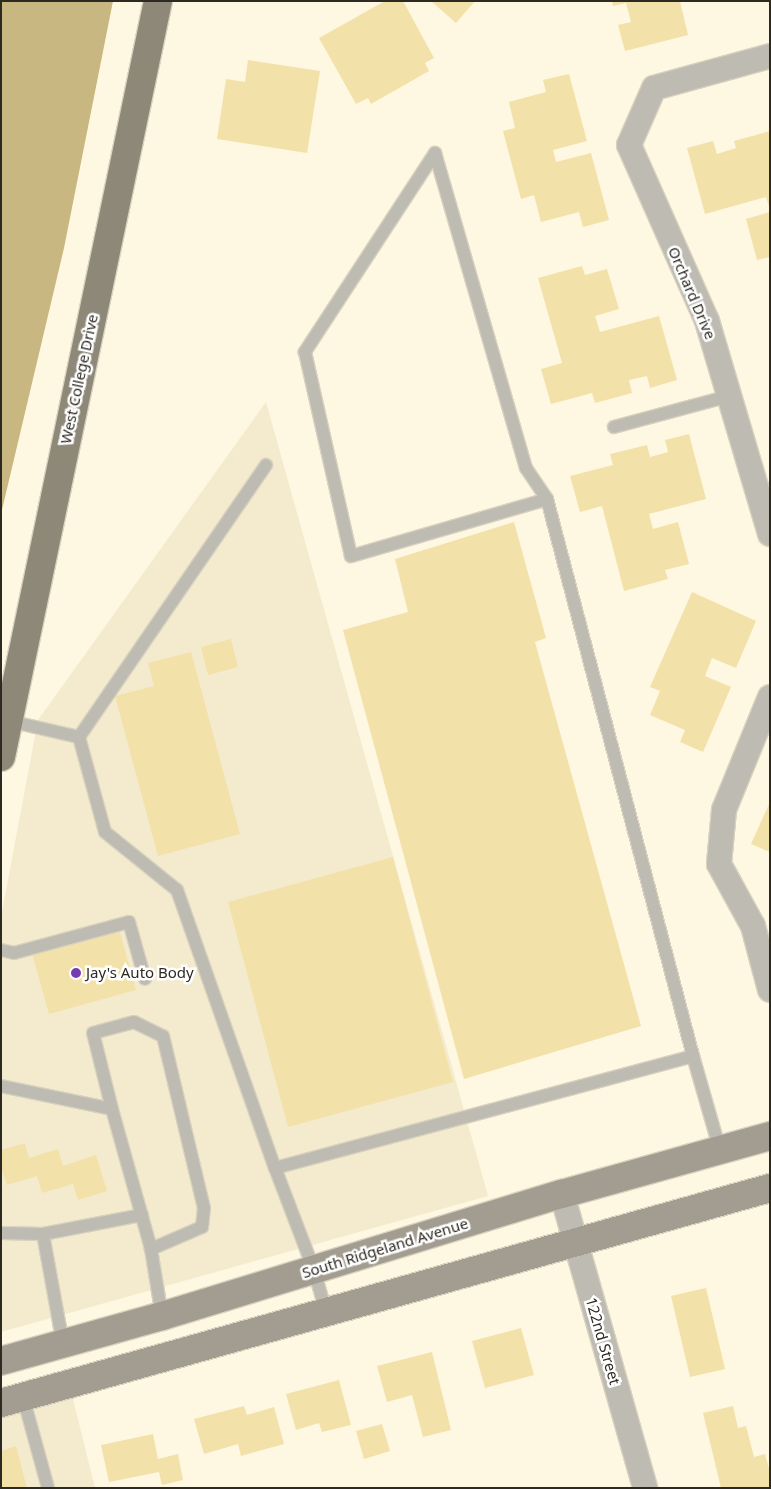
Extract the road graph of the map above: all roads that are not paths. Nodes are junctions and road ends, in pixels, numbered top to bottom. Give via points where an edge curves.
1 (158, 1) edge
2 (770, 56) edge
3 (729, 396) junction
4 (614, 427) dead end
5 (266, 465) dead end
6 (547, 500) junction
7 (770, 533) edge
8 (770, 697) edge
9 (9, 721) junction
10 (80, 738) junction
11 (1, 757) edge
12 (1, 950) edge
13 (145, 979) dead end
14 (770, 990) edge
15 (692, 1056) junction
16 (1, 1086) edge
17 (112, 1109) junction
18 (770, 1136) edge
19 (720, 1150) junction
20 (275, 1168) junction
21 (770, 1188) edge
22 (562, 1194) junction
23 (142, 1214) junction
24 (1, 1233) edge
25 (43, 1234) junction
26 (575, 1242) junction
27 (151, 1249) junction
28 (314, 1270) junction
29 (326, 1312) junction
30 (162, 1316) junction
31 (63, 1344) junction
32 (1, 1361) edge
33 (12, 1400) edge
34 (48, 1488) edge
35 (645, 1488) edge

1 - 9 main road, West College Drive
2 - 3 street, Orchard Drive via 654,88 629,145 707,321
3 - 4 lane
3 - 7 street, Orchard Drive
5 - 10 lane
6 - 6 lane via 526,468 435,153 305,352 351,556
6 - 15 lane
8 - 14 street via 724,810 719,864 753,926
9 - 10 lane
9 - 11 main road, West College Drive
10 - 20 lane via 105,832 177,890
12 - 13 lane via 14,953 129,922
15 - 19 lane
15 - 20 lane
16 - 17 lane
17 - 23 lane
17 - 27 lane via 93,1033 134,1022 163,1036 204,1208 202,1227
18 - 19 main road, South Ridgeland Avenue
19 - 22 main road, South Ridgeland Avenue
20 - 28 lane
21 - 26 main road
22 - 26 street, 122nd Street
22 - 28 main road, South Ridgeland Avenue
23 - 25 lane
23 - 27 lane
24 - 25 lane
25 - 31 lane
26 - 29 main road
26 - 35 street, 122nd Street
27 - 30 lane
28 - 29 lane
28 - 30 main road, South Ridgeland Avenue
29 - 33 main road
30 - 31 main road, South Ridgeland Avenue
31 - 32 main road, South Ridgeland Avenue
33 - 34 lane

